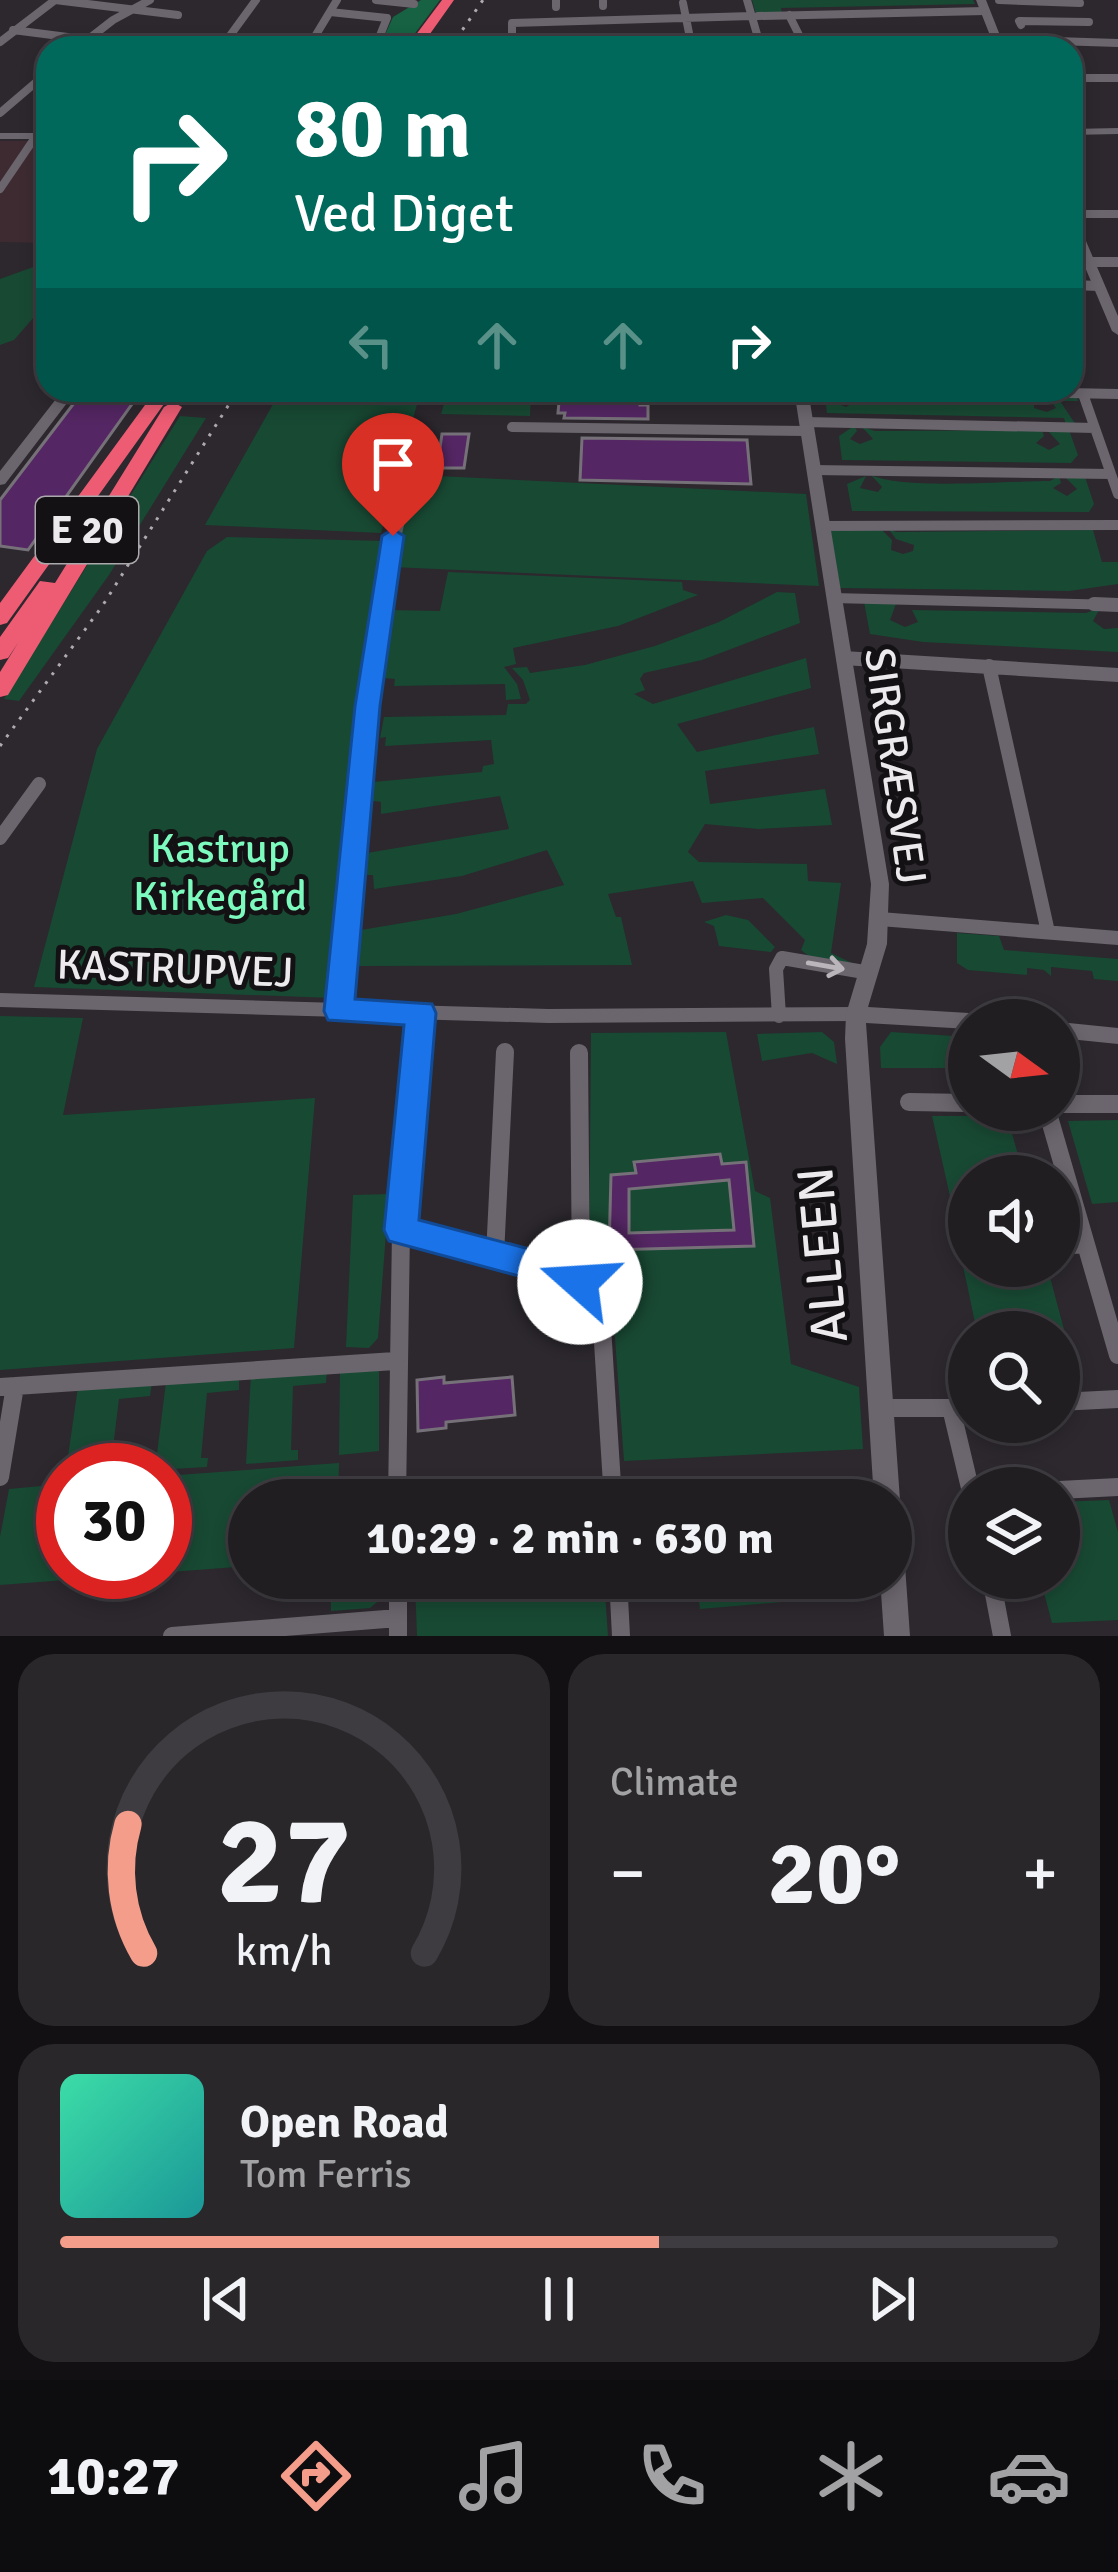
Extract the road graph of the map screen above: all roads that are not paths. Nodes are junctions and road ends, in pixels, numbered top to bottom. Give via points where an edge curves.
1 (55, 0) edge
2 (150, 0) edge
3 (256, 0) edge
4 (337, 0) edge
5 (376, 0) edge
6 (448, 0) edge
7 (461, 0) edge
8 (747, 0) edge
9 (999, 0) edge
10 (1079, 1) edge
11 (683, 3) dead end
12 (414, 4) dead end
13 (983, 5) edge
14 (130, 9) junction
15 (329, 12) junction
16 (178, 15) dead end
17 (789, 15) junction
18 (755, 16) junction
19 (686, 18) junction
20 (1089, 22) junction
21 (1021, 25) dead end
22 (13, 30) junction
23 (62, 36) edge
24 (91, 36) edge
25 (230, 36) edge
26 (315, 36) edge
27 (380, 36) edge
28 (422, 36) edge
29 (436, 36) edge
30 (511, 36) edge
31 (690, 36) edge
32 (759, 36) edge
33 (796, 36) edge
34 (996, 36) edge
35 (0, 42) edge
36 (1083, 42) edge
37 (1100, 42) junction
38 (1118, 43) edge
39 (1083, 78) edge
40 (1118, 78) edge
41 (36, 82) edge
42 (0, 112) edge
43 (1083, 131) edge
44 (1118, 131) edge
45 (0, 136) edge
46 (36, 136) edge
47 (36, 144) edge
48 (0, 189) edge
49 (1118, 214) edge
50 (1083, 216) edge
51 (1083, 253) edge
52 (1088, 262) junction
53 (1118, 262) edge
54 (1083, 285) edge
55 (1099, 286) junction
56 (1115, 315) edge
57 (1118, 331) edge
58 (1083, 394) joint
59 (1118, 394) edge
60 (56, 402) edge
61 (57, 402) edge
62 (169, 402) edge
63 (170, 402) edge
64 (170, 402) edge
65 (803, 402) edge
66 (806, 426) junction
67 (512, 428) dead end
68 (1095, 428) junction
69 (0, 470) edge
70 (812, 470) junction
71 (1111, 474) junction
72 (410, 477) dead end
73 (0, 481) edge
74 (1118, 494) edge
75 (1118, 525) edge
76 (822, 526) junction
77 (832, 598) junction
78 (1118, 605) edge
79 (0, 618) edge
80 (0, 652) edge
81 (843, 658) junction
82 (989, 666) junction
83 (1118, 675) edge
84 (0, 690) edge
85 (39, 784) dead end
86 (0, 838) edge
87 (880, 919) junction
88 (1048, 932) junction
89 (1118, 938) edge
90 (869, 974) junction
91 (0, 1000) edge
92 (339, 1011) junction
93 (421, 1013) junction
94 (856, 1014) junction
95 (779, 1016) junction
96 (948, 1021) edge
97 (1080, 1032) edge
98 (1118, 1036) edge
99 (505, 1052) dead end
100 (579, 1053) dead end
101 (909, 1102) dead end
102 (948, 1103) edge
103 (1080, 1104) edge
104 (1118, 1104) edge
105 (1052, 1131) edge
106 (401, 1230) junction
107 (1080, 1244) edge
108 (1086, 1244) junction
109 (495, 1256) junction
110 (580, 1282) junction
111 (1118, 1355) edge
112 (395, 1360) junction
113 (8, 1386) edge
114 (1118, 1399) edge
115 (1080, 1401) edge
116 (881, 1408) junction
117 (948, 1408) edge
118 (0, 1477) edge
119 (397, 1479) edge
120 (613, 1479) edge
121 (886, 1479) edge
122 (1118, 1487) edge
123 (1080, 1489) edge
124 (619, 1599) edge
125 (894, 1599) edge
126 (995, 1599) edge
127 (398, 1627) edge
128 (172, 1636) edge
129 (621, 1636) edge
130 (897, 1636) edge
131 (1002, 1636) edge

1 - 14 street
1 - 22 street
2 - 14 street
3 - 25 street
4 - 15 street
5 - 12 street
6 - 28 highway
7 - 29 highway
8 - 18 street
9 - 10 street
10 - 20 street
11 - 19 street
13 - 17 street
13 - 34 street
14 - 16 street
14 - 24 street
15 - 26 street
15 - 27 street via 387,20
17 - 18 street
17 - 33 street
18 - 19 street
18 - 32 street
19 - 30 street via 510,23
19 - 31 street
20 - 21 street
20 - 37 street
22 - 23 street
22 - 35 street
36 - 37 street
37 - 38 street
39 - 40 street
41 - 42 street
43 - 44 street
45 - 46 street
47 - 48 street
49 - 50 street
51 - 52 street
52 - 53 street
52 - 55 street
54 - 55 street
55 - 56 street
56 - 57 street
58 - 59 street
58 - 68 street
60 - 69 street
61 - 73 street
62 - 79 highway, E 20
63 - 80 highway, E 20
64 - 84 highway
65 - 66 street, SIRGRÆSVEJ
66 - 67 street
66 - 68 street
66 - 70 street, SIRGRÆSVEJ
68 - 71 street
70 - 71 street
70 - 76 street, SIRGRÆSVEJ
71 - 74 street
72 - 92 street via 376,636
75 - 76 street
76 - 77 street, SIRGRÆSVEJ
77 - 78 street, SIRGRÆSVEJ
77 - 81 street, SIRGRÆSVEJ
81 - 82 street
81 - 87 street, SIRGRÆSVEJ
82 - 83 street
82 - 88 street
85 - 86 street
87 - 88 street
87 - 90 street, SIRGRÆSVEJ
88 - 89 street
90 - 94 street, SIRGRÆSVEJ
95 -> 90 street via 782,958
91 - 92 street, KASTRUPVEJ
92 - 93 street, KASTRUPVEJ
93 - 95 street, KASTRUPVEJ
93 - 106 street
94 - 95 street, KASTRUPVEJ
94 - 96 street, KASTRUPVEJ
94 - 116 street, ALLEEN
97 - 98 street
99 - 109 street
100 - 110 street
101 - 102 street
103 - 104 street
105 - 108 street
106 - 109 street
106 - 112 street
107 - 108 street
108 - 111 street
109 - 110 street
110 - 120 street via 601,1311
112 - 113 street
112 - 119 street
113 - 118 street
114 - 115 street
116 - 117 street
116 - 121 street, ALLEEN
122 - 123 street
124 - 129 street
125 - 130 street
126 - 131 street
127 - 128 street

